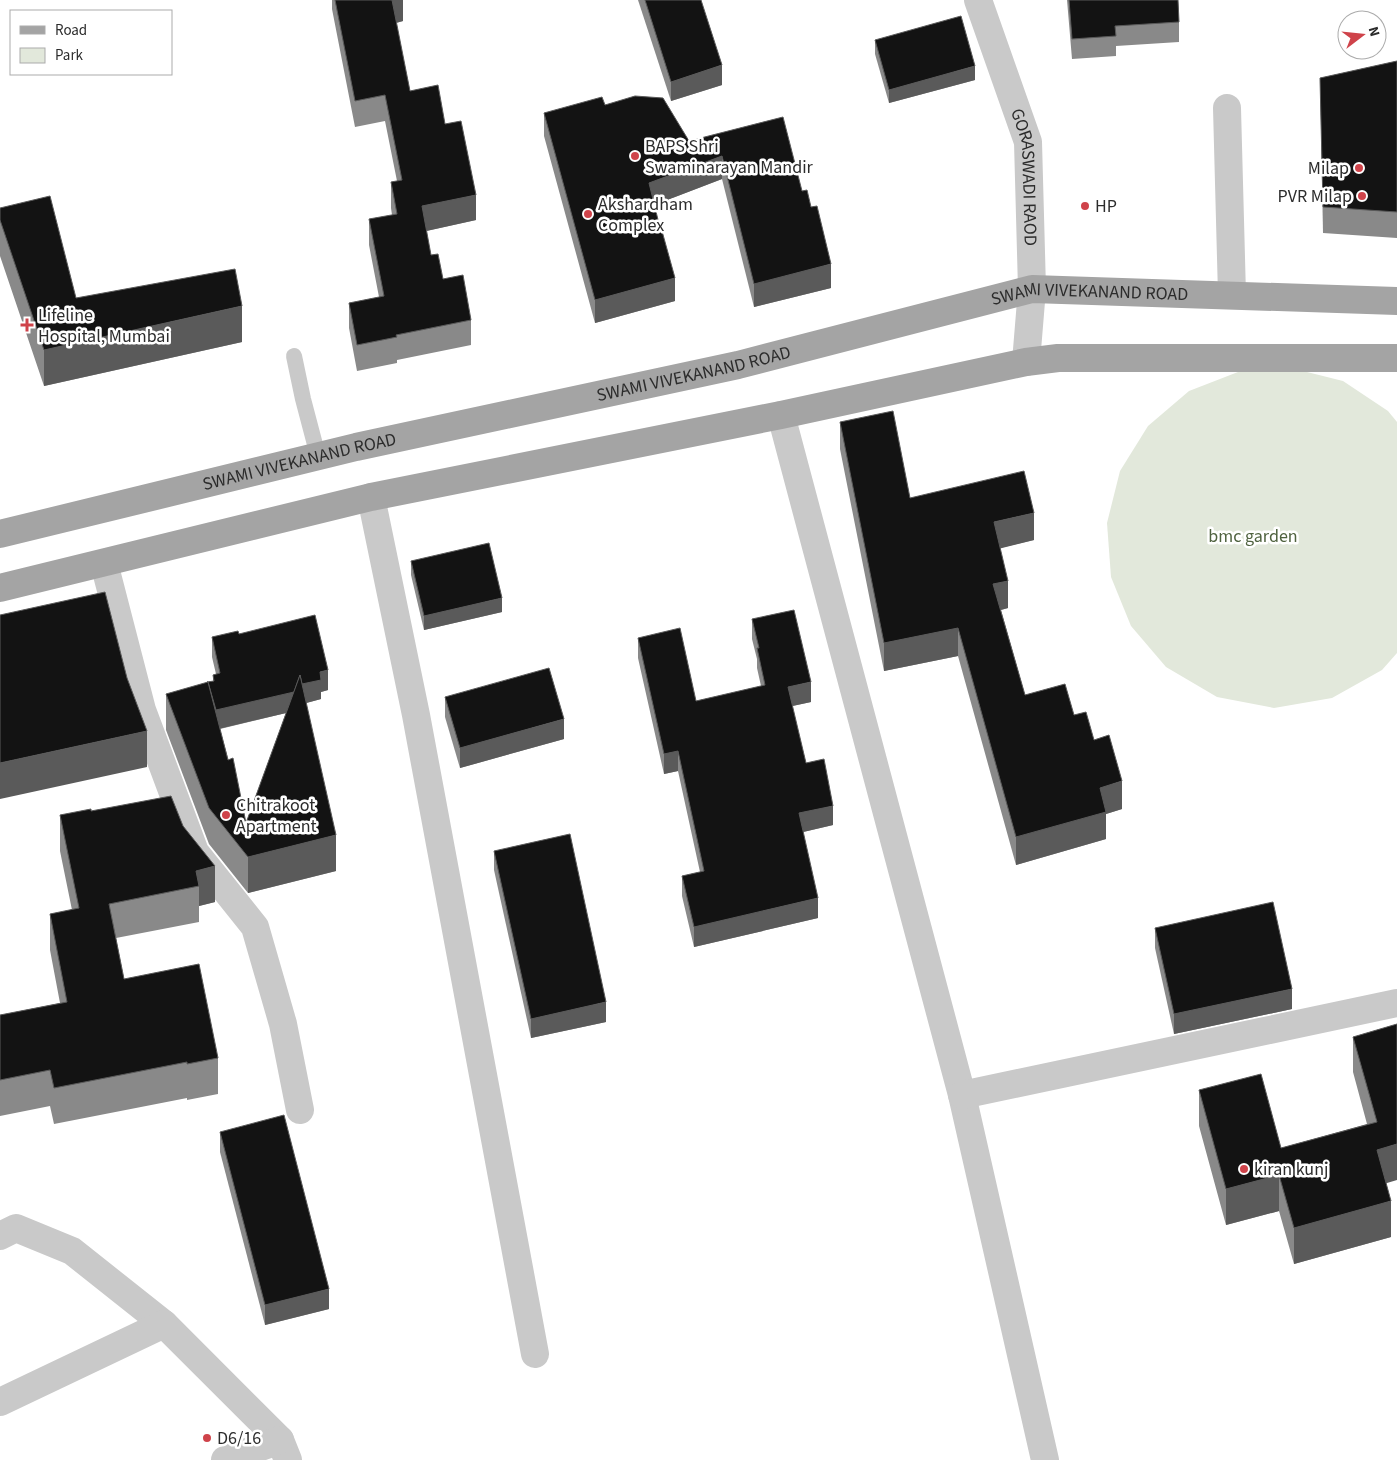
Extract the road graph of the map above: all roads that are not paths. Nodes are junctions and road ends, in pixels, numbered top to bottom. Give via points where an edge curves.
1 (978, 0) edge
2 (1227, 108) dead end
3 (1032, 289) junction
4 (1232, 295) junction
5 (1397, 301) edge
6 (294, 356) dead end
7 (1397, 358) edge
8 (1026, 362) junction
9 (782, 415) junction
10 (318, 456) junction
11 (371, 497) junction
12 (0, 534) edge
13 (104, 563) junction
14 (0, 588) edge
15 (1397, 1002) edge
16 (962, 1095) junction
17 (300, 1110) dead end
18 (0, 1236) edge
19 (164, 1324) junction
20 (535, 1354) dead end
21 (0, 1402) edge
22 (284, 1450) edge
23 (225, 1460) edge
24 (1045, 1460) edge

1 - 3 street, GORASWADI RAOD via 1028,142
2 - 4 street
3 - 4 main road, SWAMI VIVEKANAND ROAD
3 - 8 street, GORASWADI RAOD
3 - 10 main road, SWAMI VIVEKANAND ROAD via 738,365
4 - 5 main road, SWAMI VIVEKANAND ROAD
6 - 10 lane
7 - 8 main road via 1058,358
8 - 9 main road
9 - 11 main road
9 - 16 street
10 - 12 main road, SWAMI VIVEKANAND ROAD
11 - 13 main road
11 - 20 street via 418,724
13 - 14 main road
13 - 17 street via 142,710 195,852 255,927 283,1024
15 - 16 street
16 - 24 street
18 - 19 street via 16,1228 72,1251
19 - 21 street
19 - 22 street
22 - 23 street

